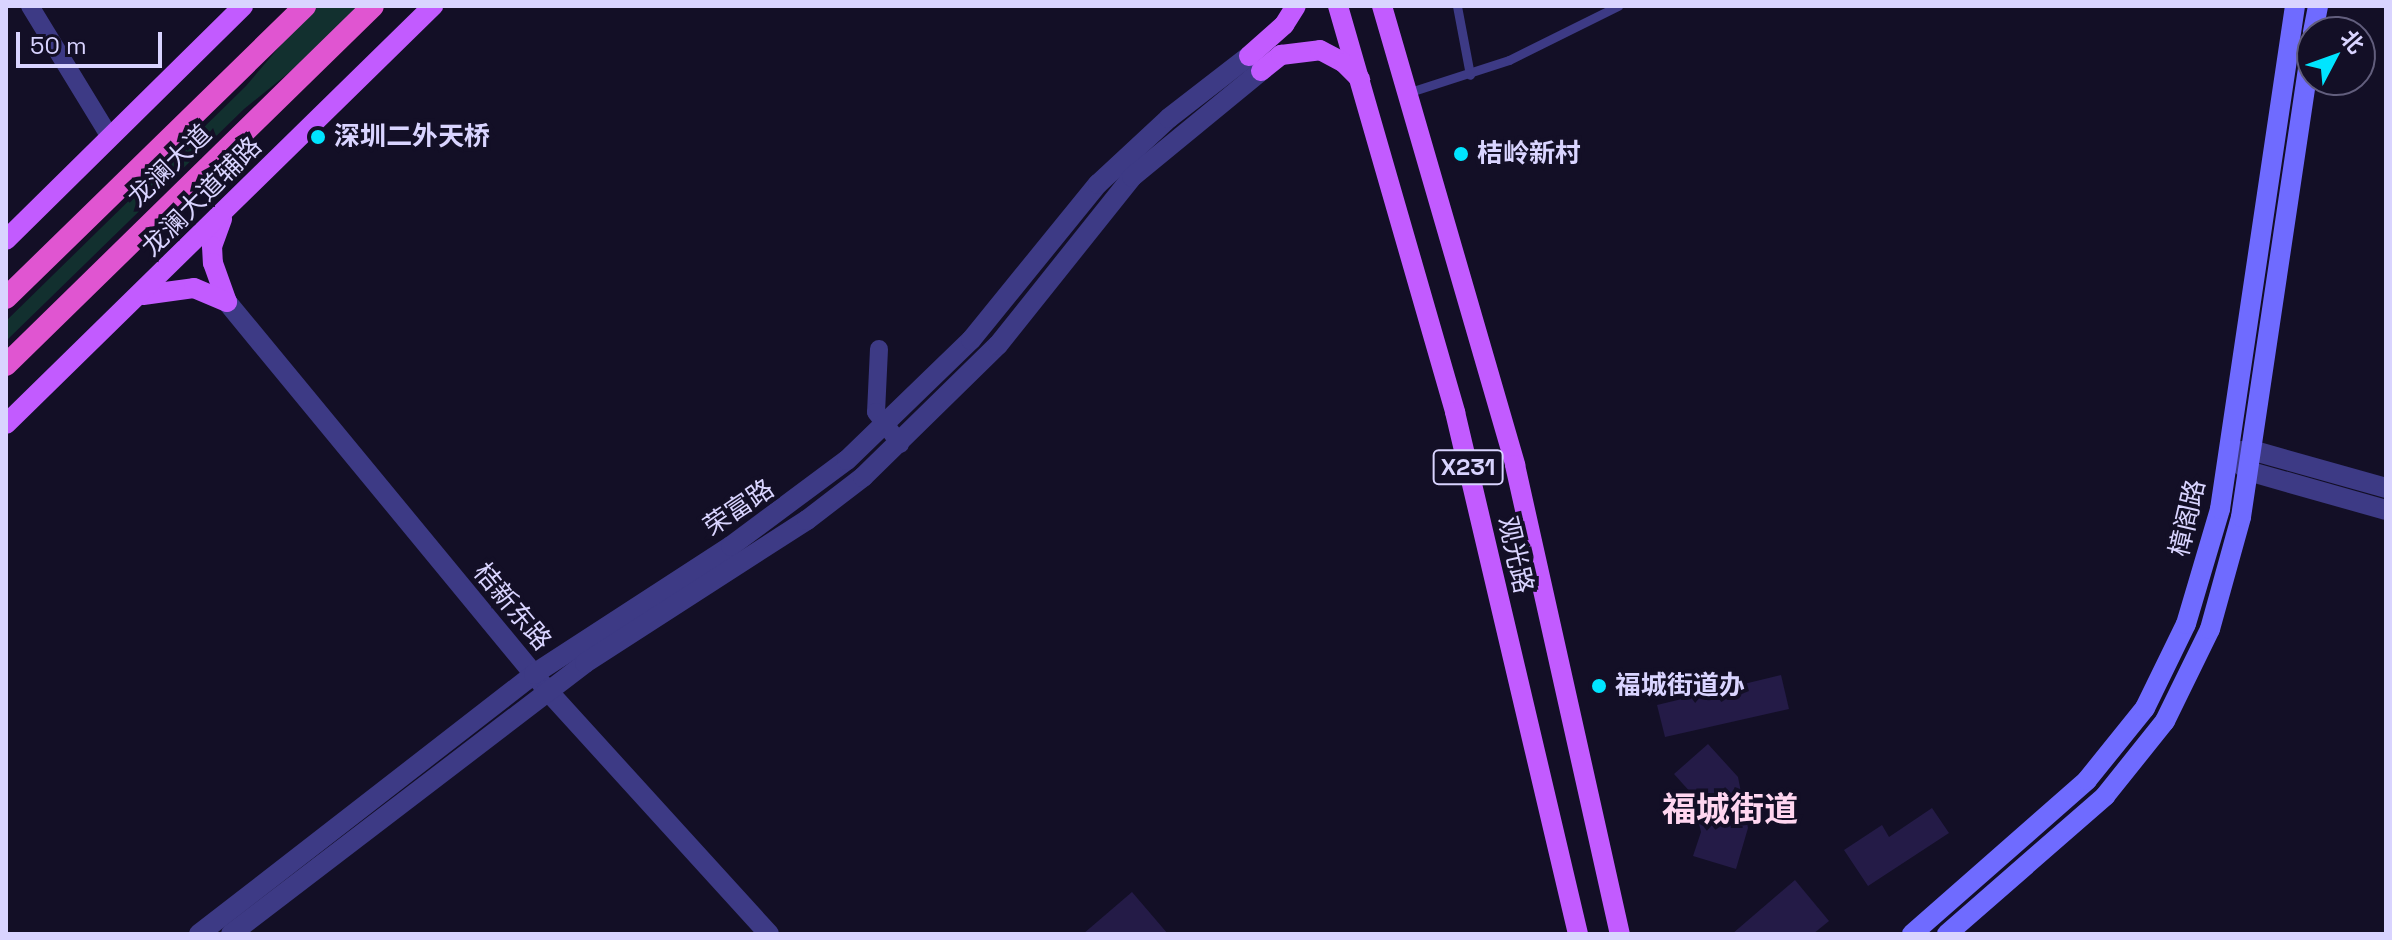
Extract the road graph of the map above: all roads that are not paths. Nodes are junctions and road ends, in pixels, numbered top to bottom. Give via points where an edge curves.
1 (30, 6) edge
2 (243, 6) edge
3 (296, 6) edge
4 (305, 6) edge
5 (373, 6) edge
6 (392, 6) edge
7 (433, 6) edge
8 (1296, 6) edge
9 (1338, 6) edge
10 (1382, 6) edge
11 (1457, 6) edge
12 (1618, 6) edge
13 (2295, 6) edge
14 (253, 56) junction
15 (1255, 64) junction
16 (1470, 75) junction
17 (1362, 83) junction
18 (288, 90) junction
19 (1410, 92) junction
20 (2304, 96) edge
21 (110, 137) junction
22 (223, 215) junction
23 (6, 240) edge
24 (6, 298) edge
25 (136, 298) junction
26 (227, 302) junction
27 (879, 349) dead end
28 (6, 365) edge
29 (6, 424) edge
30 (885, 426) junction
31 (900, 444) junction
32 (2251, 450) junction
33 (2228, 453) junction
34 (2248, 471) junction
35 (2386, 488) edge
36 (2386, 510) edge
37 (534, 674) junction
38 (547, 690) junction
39 (310, 859) junction
40 (199, 934) edge
41 (231, 934) edge
42 (769, 934) edge
43 (1578, 934) edge
44 (1620, 934) edge
45 (1912, 934) edge
46 (1947, 934) edge

1 - 21 street
2 - 21 main road
3 - 14 highway
4 - 14 highway, 龙澜大道
5 - 18 highway, 龙澜大道
6 - 18 highway
7 - 22 main road, 龙澜大道辅路
8 - 15 main road
9 - 17 main road, 观光路 / X231
10 - 19 main road, 观光路 / X231
11 - 16 lane
12 - 16 lane
13 - 33 main road, 樟阁路
14 - 24 highway, 龙澜大道
15 - 17 main road via 1320,50 1344,63
15 - 30 street, 荣富路 via 1169,118 1098,184 971,340
15 - 31 street, 荣富路 via 1132,177 998,345
16 - 19 lane
17 - 43 main road, 观光路 / X231 via 1455,412
18 - 28 highway, 龙澜大道
19 - 44 main road, 观光路 / X231 via 1515,465
20 - 32 main road, 樟阁路
21 - 23 main road
22 - 25 main road, 龙澜大道辅路
22 - 26 main road via 212,246
25 - 26 main road via 176,286
25 - 29 main road, 龙澜大道辅路
26 - 37 street, 桔新东路
27 - 30 street via 876,412
30 - 31 street
30 - 37 street, 荣富路 via 791,505
31 - 38 street, 荣富路 via 807,520
32 - 33 street
32 - 34 main road, 樟阁路
32 - 35 street
33 - 34 street
33 - 45 main road, 樟阁路 via 2203,572 2169,664 2145,708 2055,813
34 - 36 street
34 - 46 main road, 樟阁路 via 2210,629 2165,721 2070,831
37 - 38 street, 桔新东路
37 - 39 street, 荣富路
38 - 39 street, 荣富路
38 - 42 street, 桔新东路
39 - 40 street, 荣富路
39 - 41 street, 荣富路

